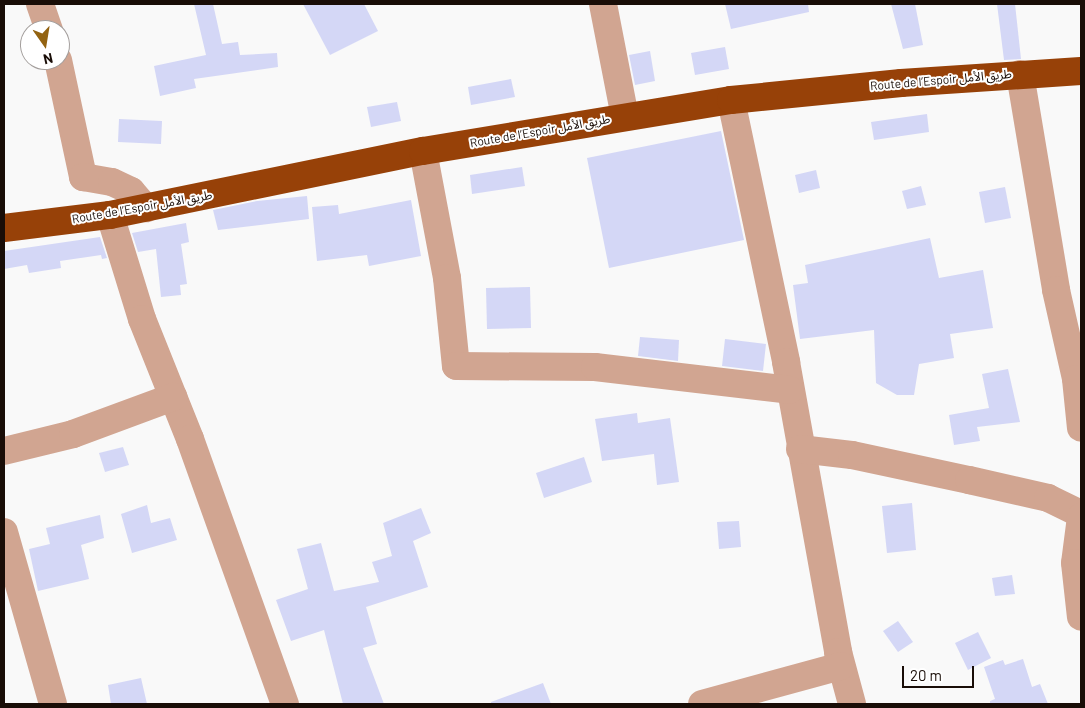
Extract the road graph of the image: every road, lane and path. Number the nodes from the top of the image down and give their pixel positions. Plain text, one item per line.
1 (40, 4) edge
2 (603, 4) edge
3 (46, 20) edge
4 (60, 70) edge
5 (1081, 71) edge
6 (1020, 74) junction
7 (731, 100) junction
8 (624, 117) junction
9 (423, 151) junction
10 (146, 208) junction
11 (110, 215) junction
12 (4, 228) edge
13 (790, 390) junction
14 (172, 396) junction
15 (1081, 428) edge
16 (800, 449) junction
17 (4, 451) edge
18 (1081, 516) edge
19 (4, 532) edge
20 (1081, 617) edge
21 (842, 666) junction
22 (53, 704) edge
23 (285, 704) edge
24 (702, 704) edge
25 (852, 704) edge

1 - 3 street
2 - 8 street
4 - 10 street
5 - 6 highway, Route de l’Espoir طريق الأمل
6 - 7 highway, Route de l’Espoir طريق الأمل
6 - 15 street
7 - 8 highway, Route de l’Espoir طريق الأمل
7 - 13 street
8 - 9 highway, Route de l’Espoir طريق الأمل
9 - 10 highway, Route de l’Espoir طريق الأمل
9 - 13 street
10 - 11 highway, Route de l’Espoir طريق الأمل
11 - 12 highway, Route de l’Espoir طريق الأمل
11 - 14 street
13 - 16 street
14 - 17 street
14 - 23 street
16 - 18 street
16 - 21 street
18 - 20 street
19 - 22 street
21 - 24 street
21 - 25 street

